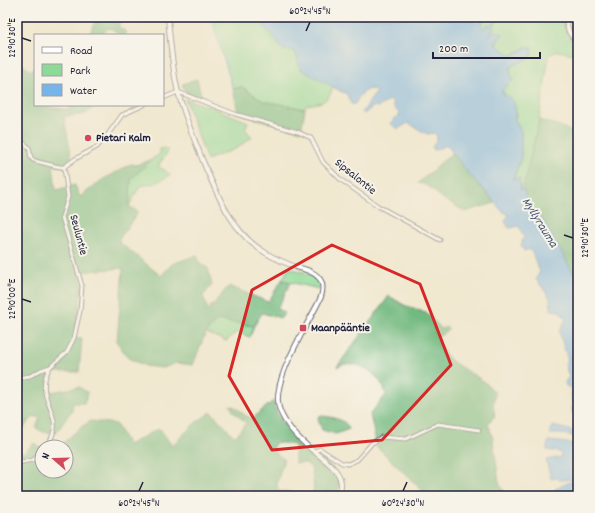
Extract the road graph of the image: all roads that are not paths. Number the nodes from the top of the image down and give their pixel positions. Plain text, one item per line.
1 (168, 17) edge
2 (565, 17) edge
3 (578, 44) edge
4 (178, 92) junction
5 (164, 98) edge
6 (142, 106) edge
7 (17, 138) edge
8 (64, 167) junction
9 (440, 240) dead end
10 (50, 368) junction
11 (17, 378) edge
12 (479, 430) dead end
13 (50, 439) edge
14 (314, 451) junction
15 (34, 459) edge
16 (17, 463) edge
17 (338, 496) edge

1 - 4 street
2 - 3 street
4 - 5 street
4 - 9 street, Sipsalontie
4 - 14 street
6 - 8 street
7 - 8 street
8 - 10 street, Seuluntie
10 - 11 street, Seuluntie
10 - 13 street
12 - 14 street
14 - 17 street
15 - 16 street

